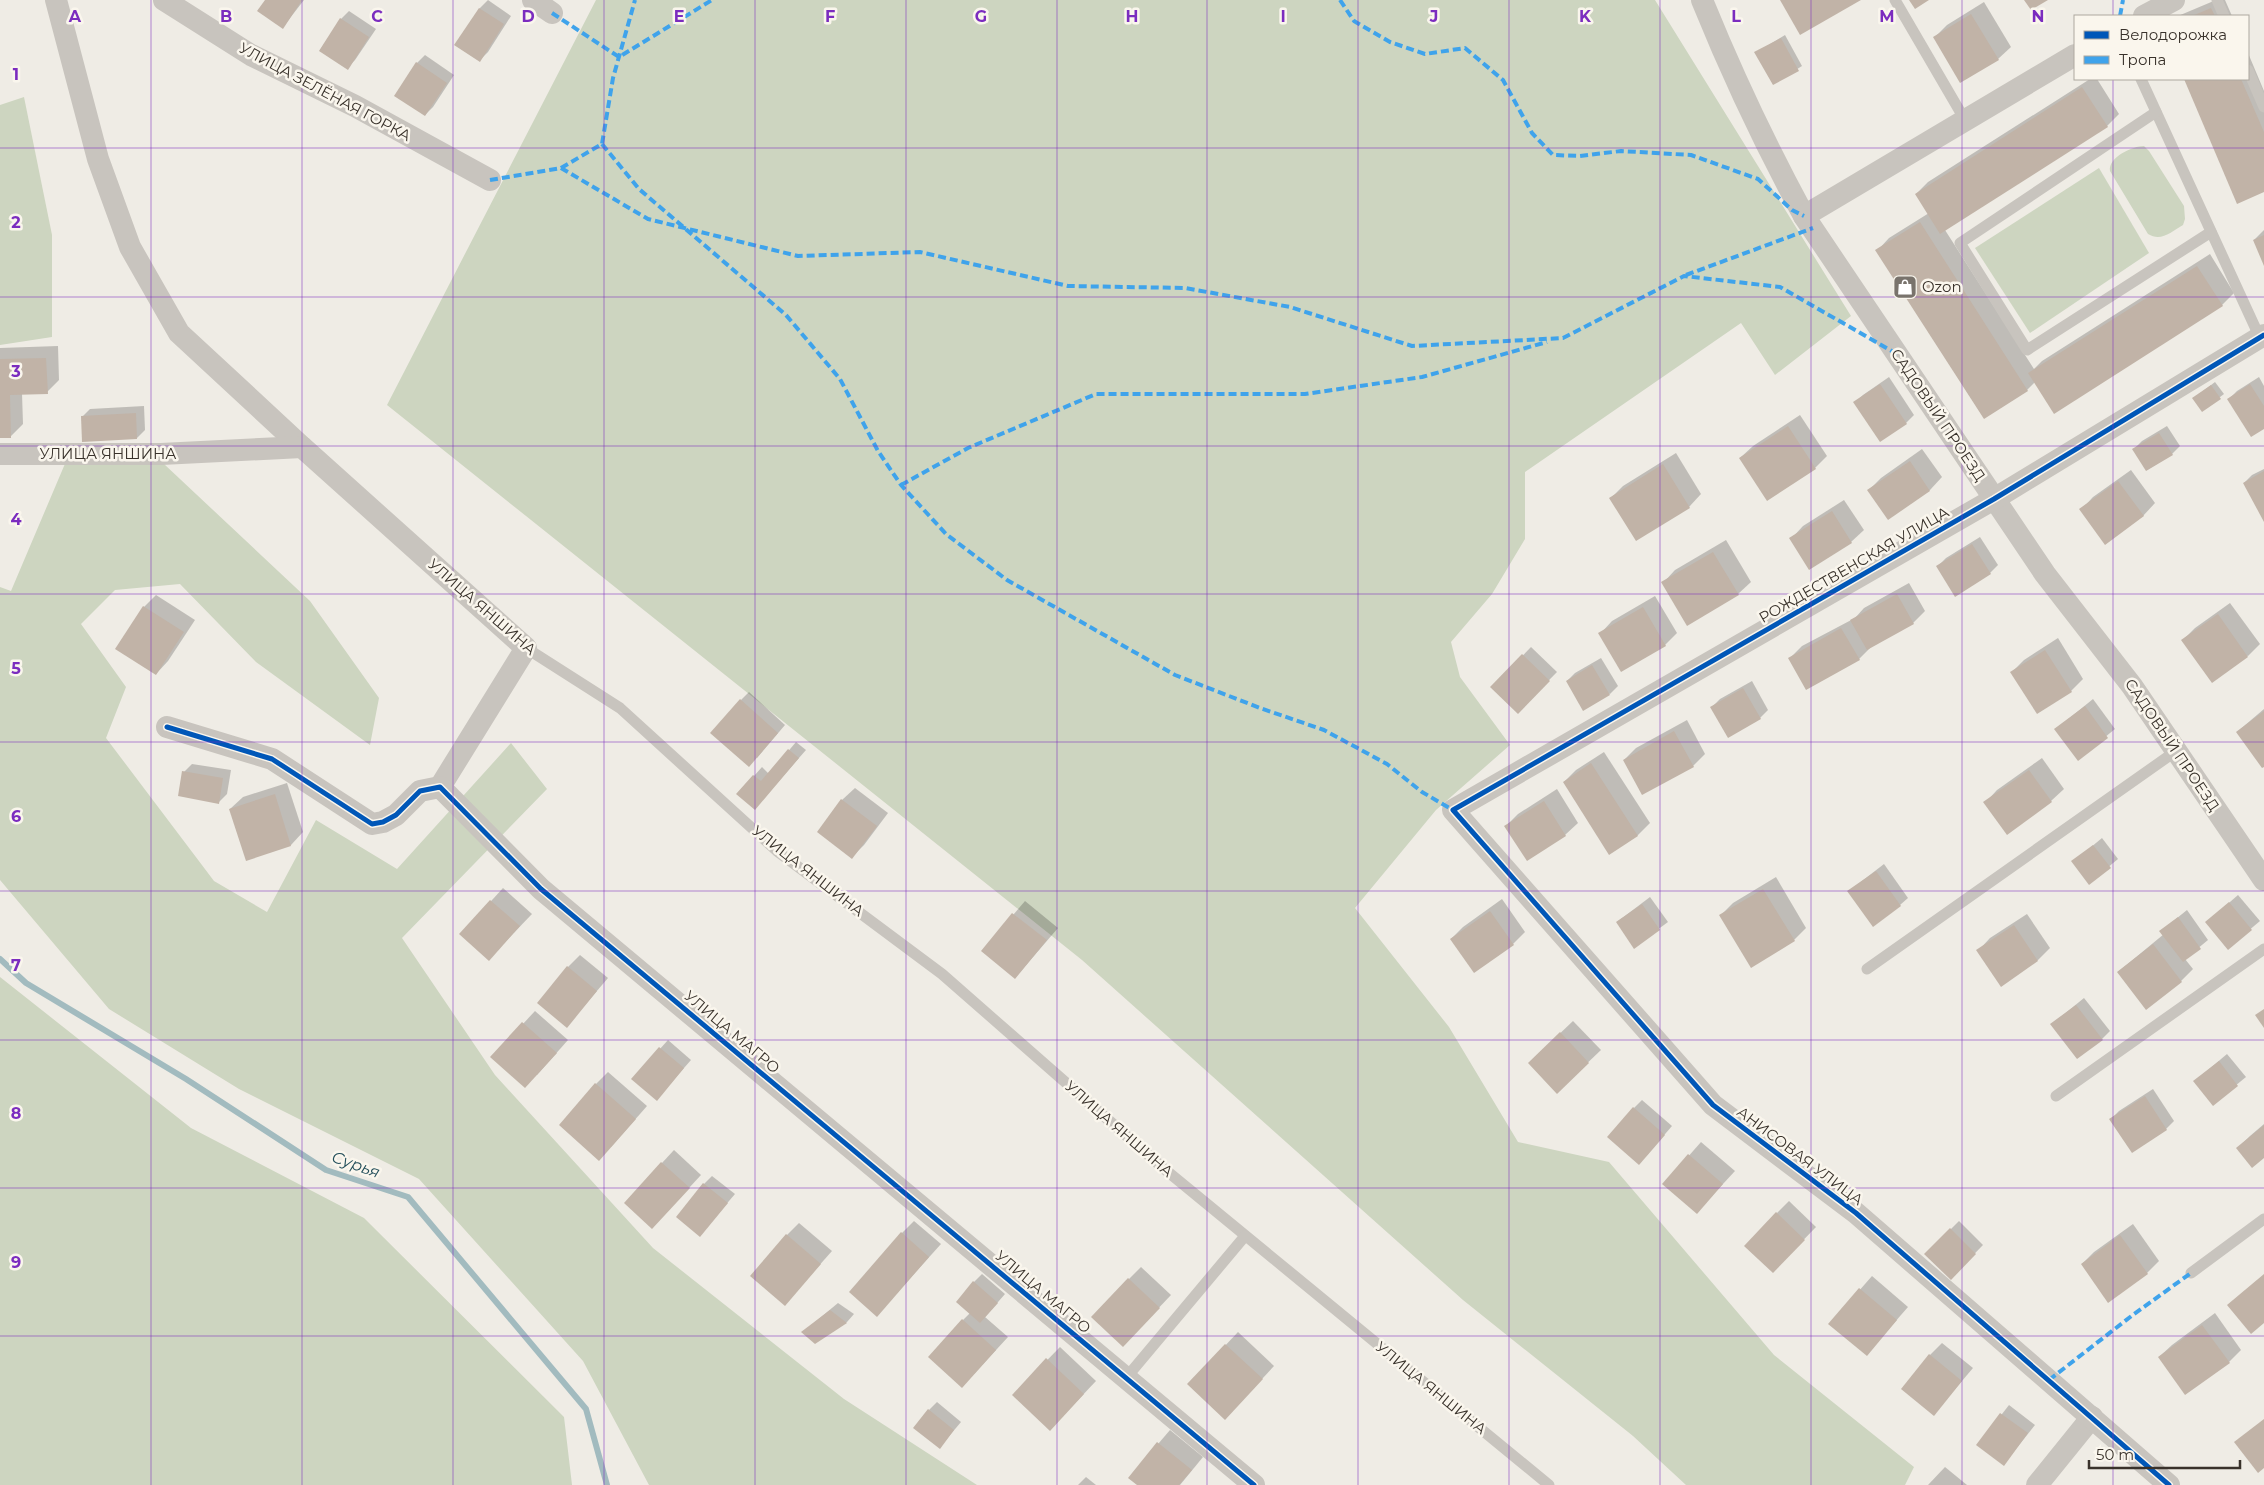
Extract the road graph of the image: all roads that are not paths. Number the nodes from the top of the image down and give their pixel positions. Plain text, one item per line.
1 (56, 0) edge
2 (164, 0) edge
3 (533, 0) edge
4 (1702, 0) edge
5 (1895, 0) edge
6 (2174, 0) edge
7 (2217, 0) edge
8 (552, 13) dead end
9 (2146, 15) edge
10 (2224, 15) edge
11 (2074, 56) edge
12 (2249, 72) edge
13 (2141, 80) edge
14 (2264, 107) edge
15 (2156, 112) junction
16 (1965, 120) junction
17 (490, 180) dead end
18 (1804, 216) junction
19 (2211, 232) junction
20 (2262, 341) edge
21 (302, 448) junction
22 (0, 454) edge
23 (1994, 499) junction
24 (526, 648) junction
25 (167, 727) dead end
26 (2176, 752) junction
27 (440, 787) junction
28 (1453, 810) joint
29 (2264, 880) edge
30 (2264, 949) edge
31 (1867, 969) dead end
32 (2056, 1096) dead end
33 (2264, 1219) edge
34 (1245, 1236) junction
35 (2191, 1273) dead end
36 (1126, 1378) junction
37 (2092, 1417) junction
38 (1254, 1485) edge
39 (1549, 1485) edge
40 (2037, 1485) edge
41 (2169, 1485) edge

1 - 21 street
2 - 17 street, УЛИЦА ЗЕЛЁНАЯ ГОРКА
3 - 8 street
4 - 18 street, САДОВЫЙ ПРОЕЗД
5 - 16 lane
6 - 9 street
7 - 10 lane
11 - 16 street
12 - 14 lane
13 - 15 lane
15 - 19 lane
15 - 19 lane
16 - 18 street
18 - 23 street, САДОВЫЙ ПРОЕЗД
19 - 20 lane
20 - 23 street, РОЖДЕСТВЕНСКАЯ УЛИЦА
21 - 22 street, УЛИЦА ЯНШИНА
21 - 24 street, УЛИЦА ЯНШИНА
23 - 26 street, САДОВЫЙ ПРОЕЗД
23 - 28 street, РОЖДЕСТВЕНСКАЯ УЛИЦА
24 - 27 street
24 - 34 lane, УЛИЦА ЯНШИНА
25 - 27 street
26 - 29 street, САДОВЫЙ ПРОЕЗД
26 - 31 lane
27 - 36 street, УЛИЦА МАГРО
28 - 37 street, АНИСОВАЯ УЛИЦА
30 - 32 lane
33 - 35 lane
34 - 36 lane
34 - 39 lane, УЛИЦА ЯНШИНА
36 - 38 street, УЛИЦА МАГРО
37 - 40 street
37 - 41 street, АНИСОВАЯ УЛИЦА

